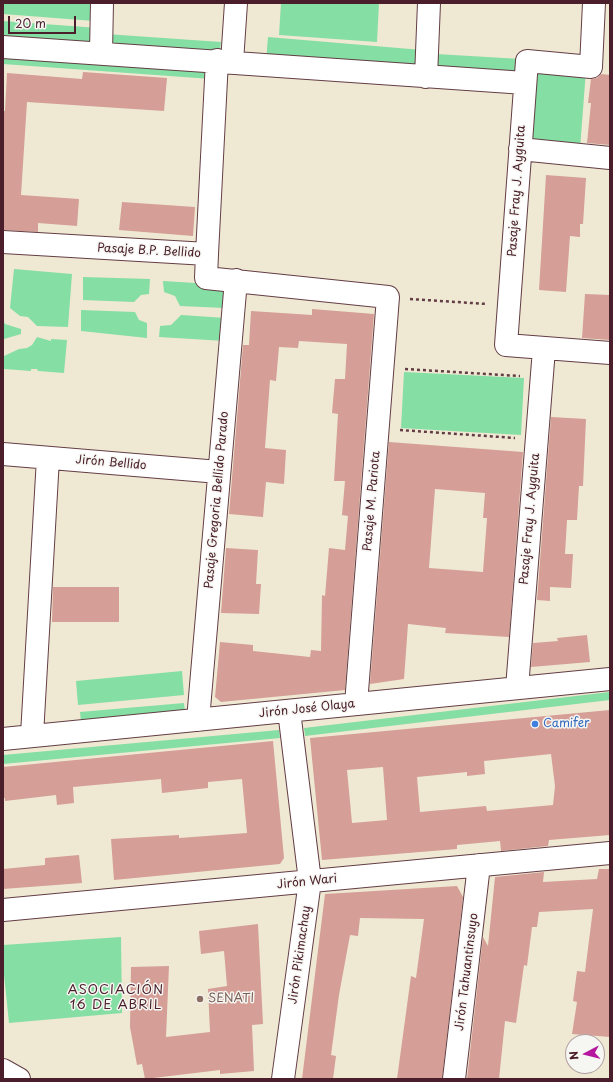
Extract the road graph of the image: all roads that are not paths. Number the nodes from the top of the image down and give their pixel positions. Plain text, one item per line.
1 (102, 3) edge
2 (236, 3) edge
3 (429, 3) edge
4 (594, 3) edge
5 (3, 47) edge
6 (101, 52) junction
7 (224, 61) junction
8 (426, 77) junction
9 (525, 83) junction
10 (520, 149) junction
11 (610, 158) edge
12 (3, 242) edge
13 (207, 254) junction
14 (236, 280) junction
15 (388, 297) joint
16 (544, 349) junction
17 (610, 353) edge
18 (3, 454) edge
19 (48, 458) junction
20 (219, 472) junction
21 (610, 679) edge
22 (517, 688) junction
23 (356, 704) junction
24 (289, 711) junction
25 (198, 720) junction
26 (32, 736) junction
27 (3, 739) edge
28 (610, 853) edge
29 (479, 864) junction
30 (310, 881) junction
31 (3, 910) edge
32 (3, 1070) edge
33 (19, 1079) edge
34 (283, 1079) edge
35 (454, 1079) edge

1 - 6 street
2 - 7 street
3 - 8 street
4 - 9 street, Pasaje Fray J. Ayguita
5 - 6 street
6 - 7 street
7 - 8 street
7 - 13 street
8 - 9 street
9 - 10 street, Pasaje Fray J. Ayguita
10 - 11 street
10 - 16 street, Pasaje Fray J. Ayguita
12 - 13 street, Pasaje B.P. Bellido
13 - 14 street, Pasaje B.P. Bellido
14 - 15 street, Pasaje B.P. Bellido
14 - 20 street, Pasaje Gregoria Bellido Parado
15 - 23 street, Pasaje M. Pariota
16 - 17 street
16 - 22 street, Pasaje Fray J. Ayguita
18 - 19 street, Jirón Bellido
19 - 20 street, Jirón Bellido
19 - 26 street
20 - 25 street, Pasaje Gregoria Bellido Parado
21 - 22 street, Jirón José Olaya
22 - 23 street, Jirón José Olaya
23 - 24 street, Jirón José Olaya
24 - 25 street, Jirón José Olaya
24 - 30 street, Jirón Pikimachay
25 - 26 street, Jirón José Olaya
26 - 27 street, Jirón José Olaya
28 - 29 street, Jirón Wari
29 - 30 street, Jirón Wari
29 - 35 street, Jirón Tahuantinsuyo
30 - 31 street, Jirón Wari
30 - 34 street, Jirón Pikimachay
32 - 33 street

